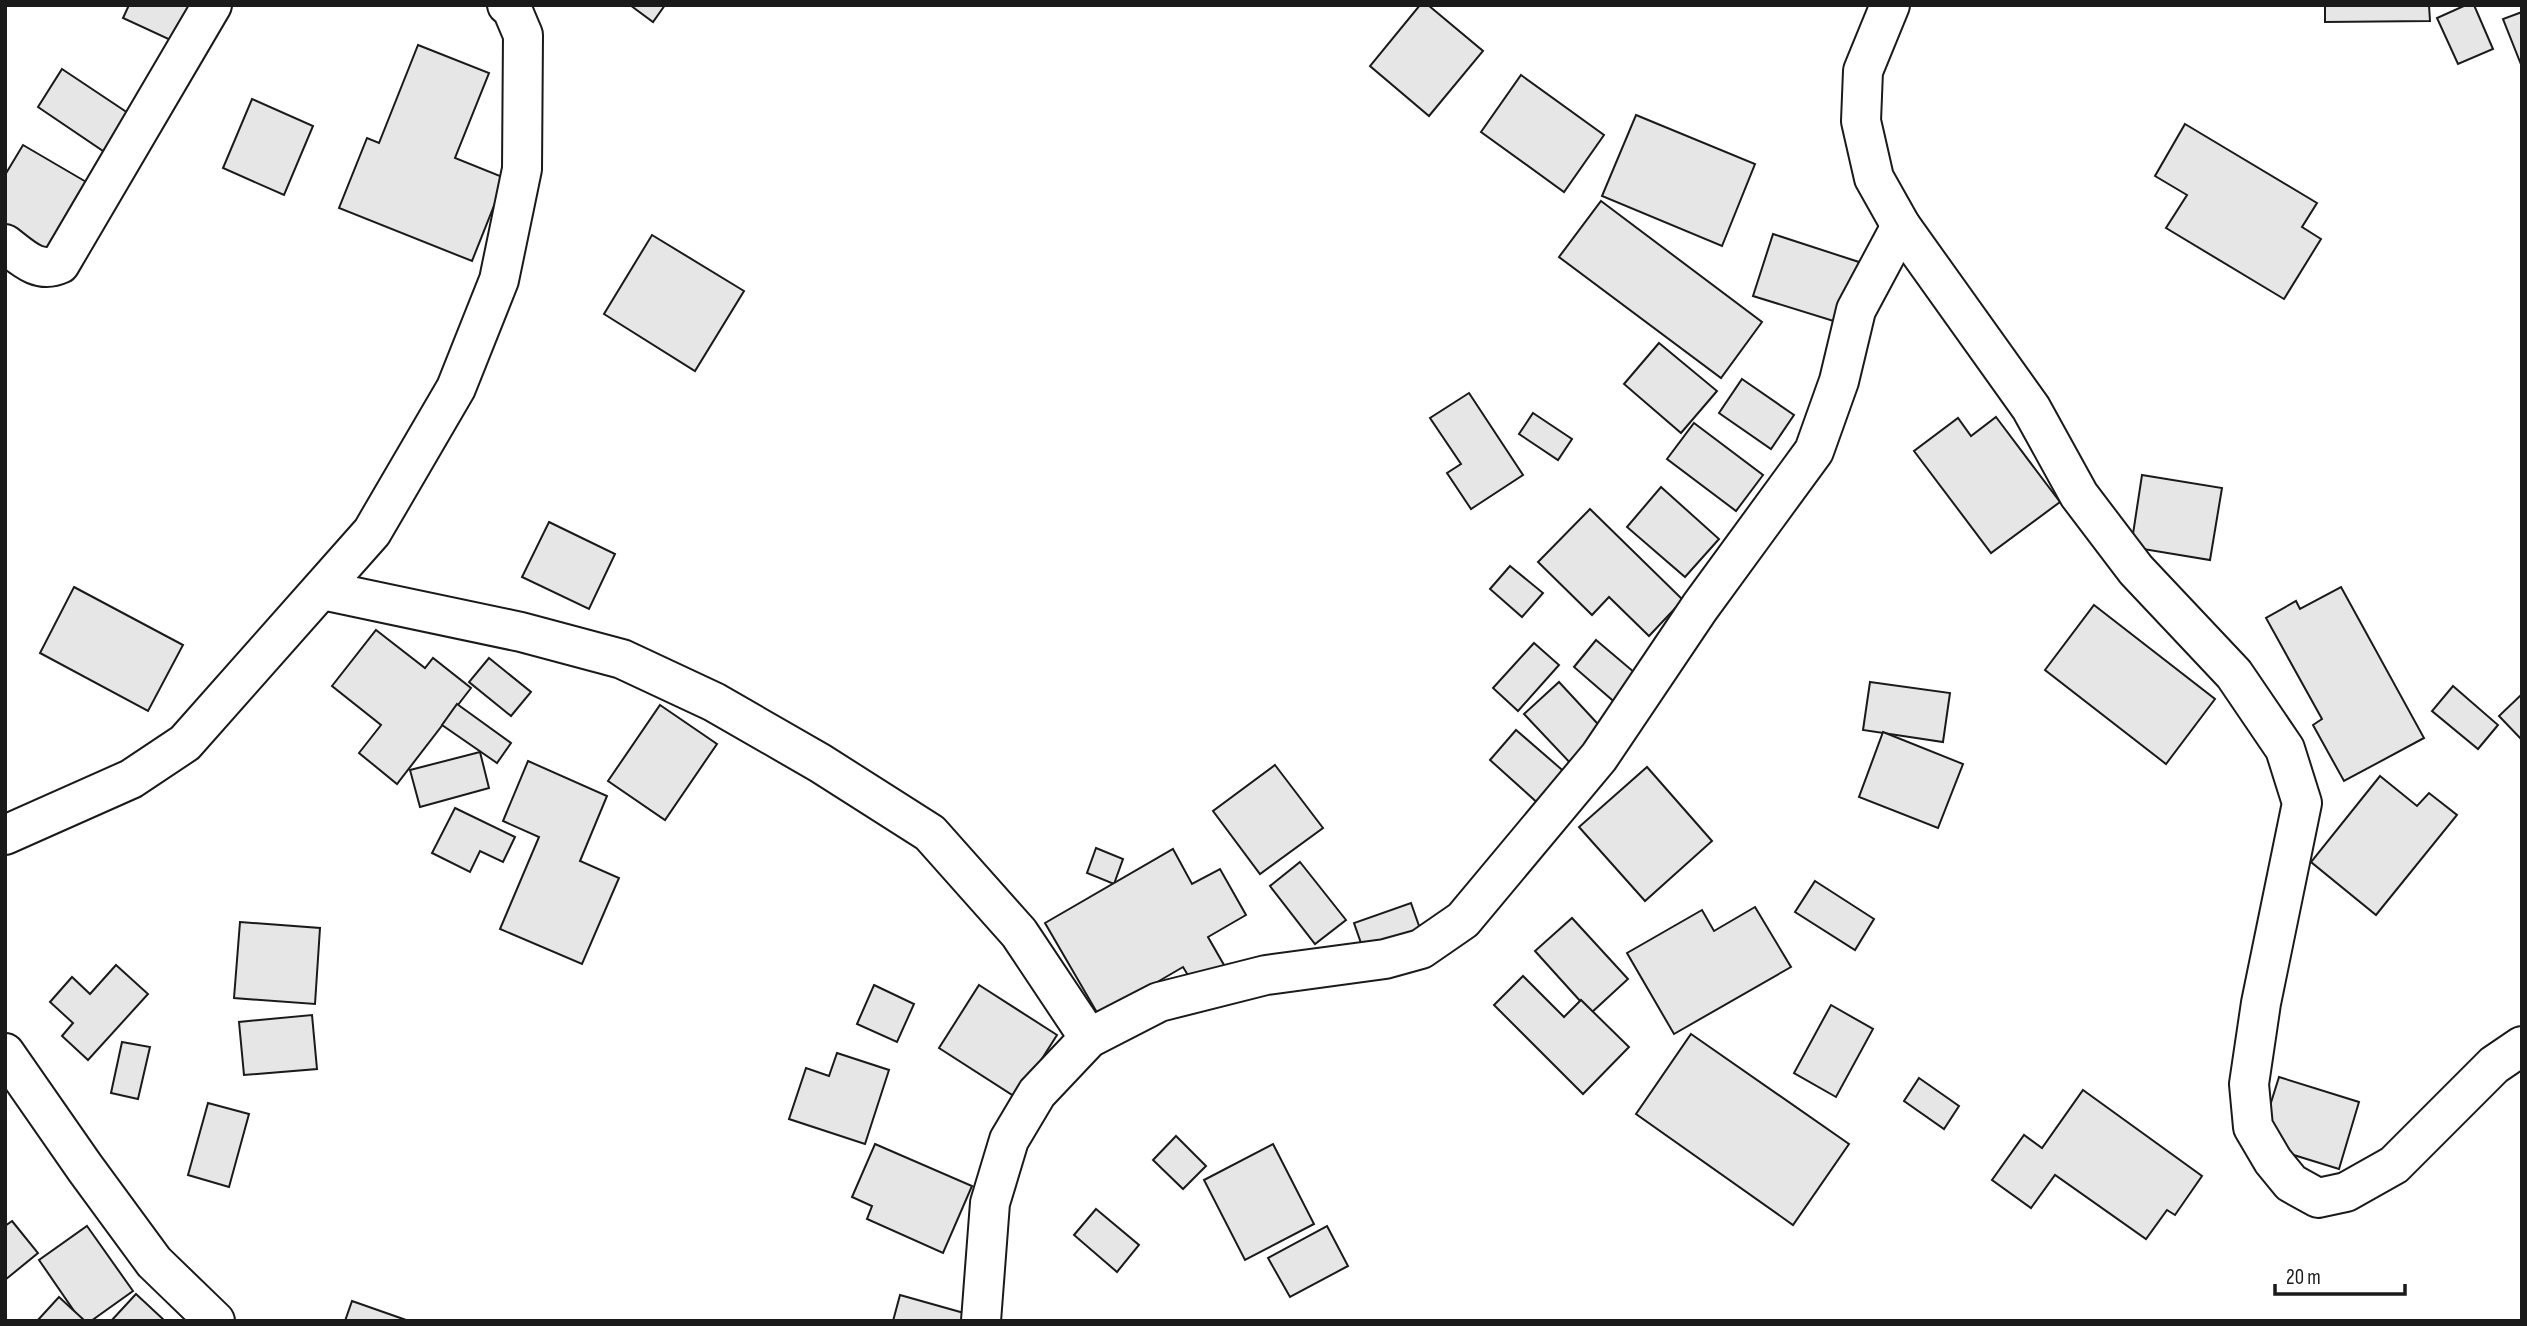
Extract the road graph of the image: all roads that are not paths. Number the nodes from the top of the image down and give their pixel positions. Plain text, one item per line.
1 (212, 5) edge
2 (507, 5) edge
3 (1890, 5) edge
4 (1901, 226) junction
5 (5, 244) edge
6 (323, 590) junction
7 (5, 835) edge
8 (1089, 1038) junction
9 (2522, 1046) edge
10 (5, 1053) edge
11 (215, 1321) edge
12 (981, 1321) edge

1 - 5 street
2 - 6 street
3 - 4 street
4 - 8 street
4 - 9 street
6 - 7 street
6 - 8 street
8 - 12 street
10 - 11 street

